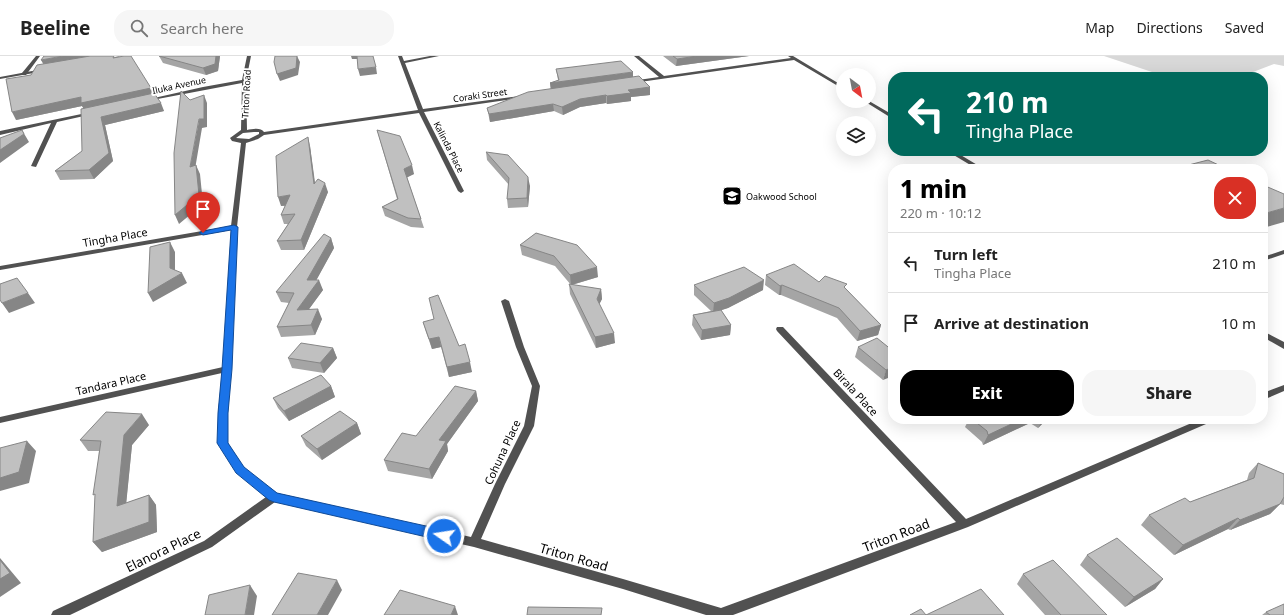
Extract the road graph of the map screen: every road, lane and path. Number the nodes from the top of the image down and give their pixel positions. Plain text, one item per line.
1 (38, 56) edge
2 (249, 56) edge
3 (400, 56) edge
4 (436, 56) edge
5 (636, 56) edge
6 (790, 56) edge
7 (795, 59) junction
8 (403, 62) junction
9 (46, 70) edge
10 (24, 74) junction
11 (0, 78) edge
12 (662, 78) junction
13 (244, 82) junction
14 (624, 83) edge
15 (836, 84) edge
16 (530, 96) edge
17 (144, 101) edge
18 (876, 107) edge
19 (421, 110) junction
20 (99, 111) edge
21 (888, 114) edge
22 (55, 121) junction
23 (0, 133) edge
24 (262, 134) junction
25 (244, 136) junction
26 (958, 156) edge
27 (972, 164) edge
28 (34, 166) dead end
29 (461, 191) dead end
30 (234, 227) junction
31 (1284, 252) edge
32 (1268, 257) edge
33 (0, 268) edge
34 (505, 301) dead end
35 (780, 329) dead end
36 (1268, 337) edge
37 (1284, 346) edge
38 (227, 369) junction
39 (1284, 388) edge
40 (1268, 395) edge
41 (0, 420) edge
42 (1198, 424) edge
43 (274, 497) junction
44 (964, 524) junction
45 (474, 542) junction
46 (57, 615) edge
47 (721, 615) edge

1 - 10 street
2 - 13 street, Triton Road
3 - 8 street, Kalinda Place
4 - 8 street
5 - 12 street
6 - 7 street
7 - 12 street
7 - 15 street
8 - 19 street, Kalinda Place
9 - 10 street
10 - 11 street
12 - 14 street
13 - 17 street, Iluka Avenue
13 - 25 street, Triton Road
16 - 19 street, Coraki Street
18 - 21 street
19 - 24 street, Coraki Street
19 - 29 street, Kalinda Place
20 - 22 street
22 - 23 street
22 - 28 street
24 - 25 street
24 - 25 street
25 - 30 street, Triton Road
26 - 27 street
30 - 33 street, Tingha Place
30 - 38 street, Triton Road
31 - 32 street
34 - 45 street, Cohuna Place
35 - 44 street, Birala Place
36 - 37 street
38 - 41 street, Tandara Place
38 - 43 street, Triton Road
39 - 40 street
42 - 44 street, Triton Road
43 - 45 street, Triton Road
43 - 46 street, Elanora Place
44 - 47 street, Triton Road
45 - 47 street, Triton Road

